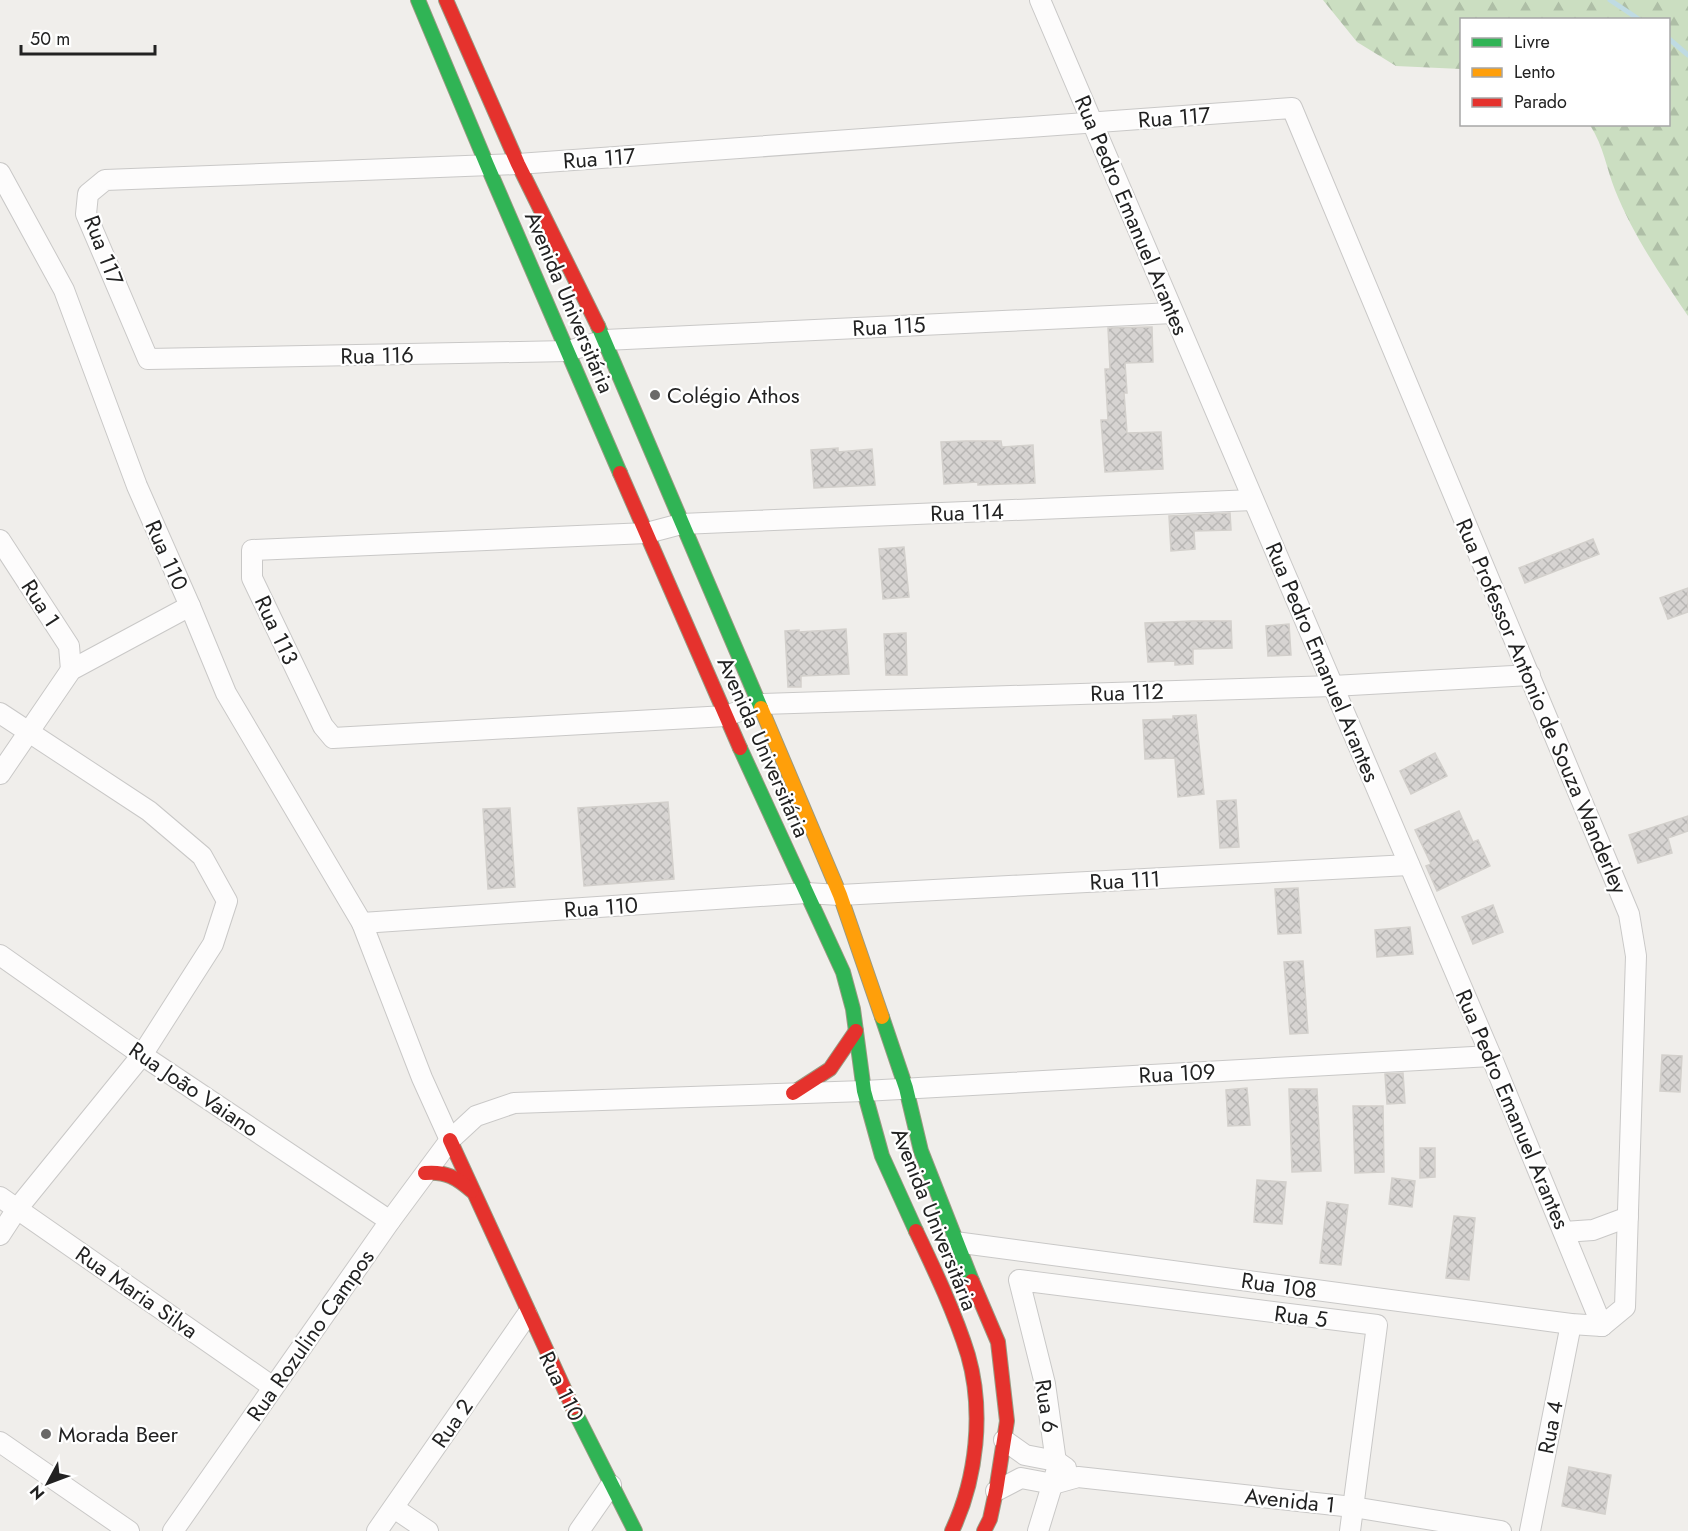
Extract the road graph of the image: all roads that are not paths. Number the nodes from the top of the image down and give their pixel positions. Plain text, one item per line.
1 (418, 0) edge
2 (447, 0) edge
3 (1040, 0) edge
4 (1292, 108) joint
5 (1092, 123) junction
6 (518, 164) junction
7 (488, 165) junction
8 (0, 173) edge
9 (1173, 313) junction
10 (604, 340) junction
11 (568, 351) junction
12 (148, 359) joint
13 (1253, 500) junction
14 (681, 524) junction
15 (647, 532) junction
16 (0, 540) edge
17 (190, 606) junction
18 (71, 670) junction
19 (1530, 675) junction
20 (1333, 686) junction
21 (759, 704) junction
22 (0, 713) edge
23 (726, 716) junction
24 (29, 733) junction
25 (0, 774) edge
26 (1409, 865) junction
27 (806, 893) junction
28 (840, 895) junction
29 (362, 923) junction
30 (0, 955) edge
31 (856, 1031) junction
32 (142, 1055) junction
33 (1491, 1056) junction
34 (906, 1088) junction
35 (864, 1091) junction
36 (793, 1093) junction
37 (450, 1140) junction
38 (924, 1157) junction
39 (900, 1172) junction
40 (425, 1173) junction
41 (472, 1191) junction
42 (0, 1197) edge
43 (17, 1209) junction
44 (1628, 1217) junction
45 (390, 1221) junction
46 (1564, 1232) junction
47 (0, 1235) edge
48 (955, 1242) junction
49 (1019, 1280) joint
50 (527, 1315) junction
51 (1571, 1324) junction
52 (1602, 1326) junction
53 (273, 1387) junction
54 (1004, 1440) junction
55 (0, 1442) edge
56 (1056, 1461) junction
57 (1078, 1477) junction
58 (1053, 1484) junction
59 (611, 1485) junction
60 (996, 1491) junction
61 (1353, 1507) junction
62 (394, 1508) junction
63 (129, 1531) edge
64 (173, 1531) edge
65 (377, 1531) edge
66 (428, 1531) edge
67 (579, 1531) edge
68 (635, 1531) edge
69 (952, 1531) edge
70 (984, 1531) edge
71 (1038, 1531) edge
72 (1350, 1531) edge
73 (1501, 1531) edge
74 (1530, 1531) edge

1 - 7 street, Avenida Universitária
2 - 6 street, Avenida Universitária
3 - 5 street, Rua Pedro Emanuel Arantes
4 - 5 street, Rua 117
4 - 19 street, Rua Professor Antonio de Souza Wanderley
5 - 6 street, Rua 117
5 - 9 street, Rua Pedro Emanuel Arantes
6 - 7 street, Rua 117
6 - 10 street, Avenida Universitária
7 - 11 street, Avenida Universitária
7 - 12 street, Rua 117
8 - 17 street, Rua 110
9 - 10 street, Rua 115
9 - 13 street, Rua Pedro Emanuel Arantes
10 - 11 street, Rua 116
10 - 14 street, Avenida Universitária
11 - 12 street, Rua 116
11 - 15 street, Avenida Universitária
13 - 14 street, Rua 114
13 - 20 street, Rua Pedro Emanuel Arantes
14 - 15 street, Rua 113
14 - 21 street, Avenida Universitária
15 - 23 street, Avenida Universitária
15 - 23 street, Rua 113
16 - 18 street, Rua 1
17 - 18 street
17 - 29 street, Rua 110
18 - 24 street
19 - 20 street, Rua 112
19 - 44 street, Rua Professor Antonio de Souza Wanderley
20 - 21 street, Rua 112
20 - 26 street, Rua Pedro Emanuel Arantes
21 - 23 street, Rua 112
21 - 28 street, Avenida Universitária
22 - 24 street
23 - 27 street, Avenida Universitária
24 - 25 street
24 - 32 street
26 - 28 street, Rua 111
26 - 33 street, Rua Pedro Emanuel Arantes
27 - 28 street, Rua 110
27 - 29 street, Rua 110
27 - 31 street, Avenida Universitária
28 - 34 street, Avenida Universitária
29 - 37 street, Rua 110
30 - 32 street, Rua João Vaiano
31 - 35 street, Avenida Universitária
31 - 36 street
32 - 43 street
32 - 45 street, Rua João Vaiano
33 - 34 street, Rua 109
33 - 46 street, Rua Pedro Emanuel Arantes
34 - 35 street, Rua 109
34 - 38 street, Avenida Universitária
35 - 36 street
35 - 39 street, Avenida Universitária
36 - 37 street
37 - 40 street, Rua Rozulino Campos
37 - 41 street, Rua 110
38 - 39 street
38 - 48 street, Avenida Universitária
39 - 69 street, Avenida Universitária
40 - 41 street
40 - 45 street, Rua Rozulino Campos
41 - 50 street, Rua 110
42 - 43 street, Rua Maria Silva
43 - 47 street
43 - 53 street, Rua Maria Silva
44 - 46 street
44 - 52 street, Rua Professor Antonio de Souza Wanderley
45 - 53 street, Rua Rozulino Campos
46 - 52 street, Rua Pedro Emanuel Arantes
48 - 51 street, Rua 108
48 - 54 street, Avenida Universitária
49 - 56 street, Rua 6
49 - 61 street, Rua 5
50 - 59 street, Rua 110
50 - 62 street, Rua 2
51 - 52 street, Rua 108
51 - 74 street, Rua 4
53 - 64 street, Rua Rozulino Campos
54 - 56 street
54 - 60 street, Avenida Universitária
55 - 63 street
56 - 57 street, Avenida 1
56 - 58 street, Rua 6
57 - 58 street, Avenida 1
57 - 61 street, Avenida 1
58 - 60 street
58 - 71 street, Rua 6
59 - 67 street
59 - 68 street, Rua 110
60 - 70 street, Avenida Universitária
61 - 72 street, Rua 5
61 - 73 street, Avenida 1
62 - 65 street, Rua 2
62 - 66 street

